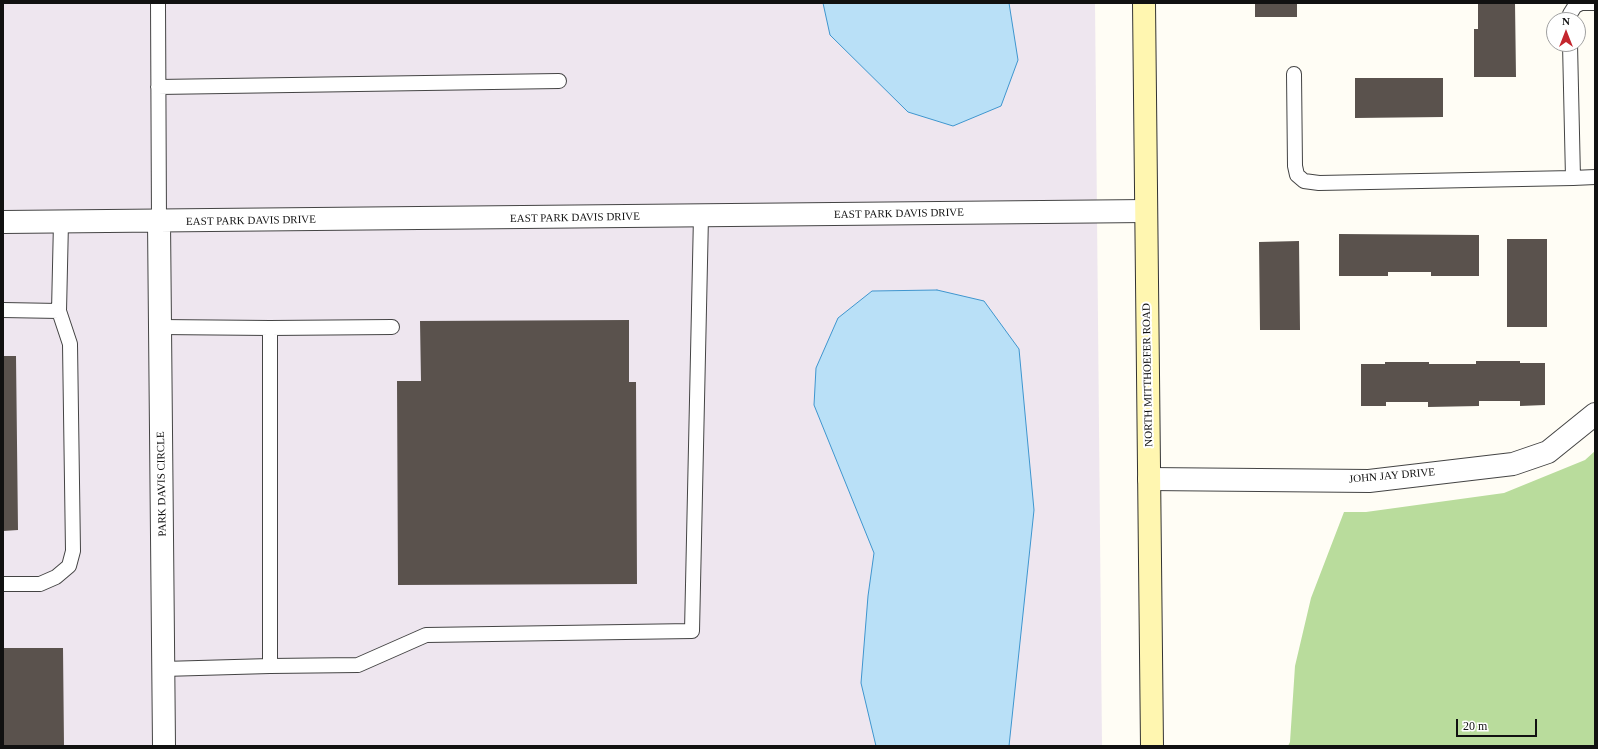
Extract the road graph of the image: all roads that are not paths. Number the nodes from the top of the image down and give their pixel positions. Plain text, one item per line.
1 (158, 3) edge
2 (1144, 3) edge
3 (1595, 3) edge
4 (1571, 12) edge
5 (1570, 52) edge
6 (1294, 74) dead end
7 (559, 81) dead end
8 (158, 87) junction
9 (1595, 177) edge
10 (1573, 178) junction
11 (1146, 211) junction
12 (701, 216) junction
13 (3, 222) edge
14 (61, 222) junction
15 (159, 222) junction
16 (3, 310) edge
17 (59, 311) junction
18 (160, 326) junction
19 (392, 327) dead end
20 (270, 328) junction
21 (1595, 414) edge
22 (1149, 479) junction
23 (3, 584) edge
24 (270, 666) junction
25 (163, 669) junction
26 (164, 746) edge
27 (1152, 746) edge

1 - 8 lane
2 - 11 main road, NORTH MITTHOEFER ROAD
3 - 4 lane
5 - 10 lane
6 - 10 lane
7 - 8 lane
8 - 15 lane
9 - 10 lane
11 - 12 street, EAST PARK DAVIS DRIVE
11 - 22 main road, NORTH MITTHOEFER ROAD
12 - 15 street, EAST PARK DAVIS DRIVE
12 - 24 lane
13 - 14 street, EAST PARK DAVIS DRIVE
14 - 15 street, EAST PARK DAVIS DRIVE
14 - 17 lane
15 - 18 street, PARK DAVIS CIRCLE
16 - 17 lane
17 - 23 lane
18 - 20 lane
18 - 25 street, PARK DAVIS CIRCLE
19 - 20 lane
20 - 24 lane
21 - 22 street, JOHN JAY DRIVE
22 - 27 main road, NORTH MITTHOEFER ROAD
24 - 25 lane
25 - 26 street, PARK DAVIS CIRCLE

